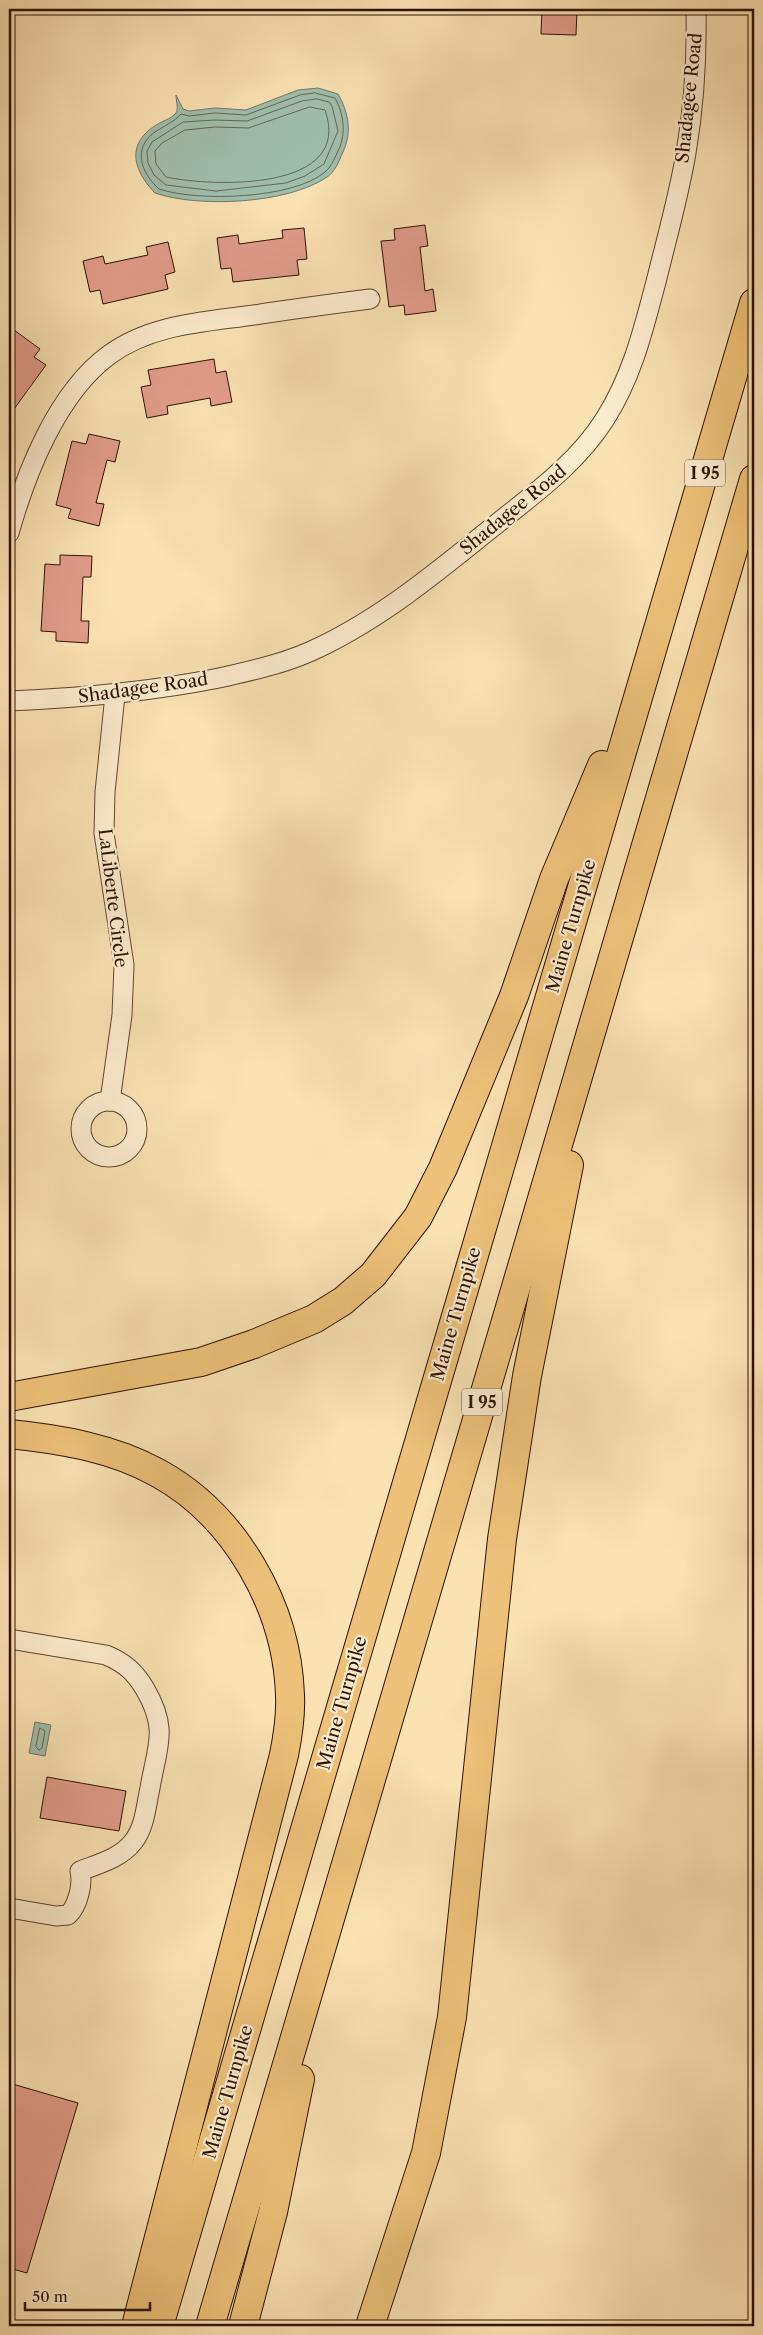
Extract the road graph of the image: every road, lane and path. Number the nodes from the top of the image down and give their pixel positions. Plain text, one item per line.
1 (696, 9) edge
2 (370, 299) dead end
3 (754, 303) edge
4 (754, 479) edge
5 (9, 533) edge
6 (654, 642) junction
7 (115, 695) junction
8 (9, 701) edge
9 (606, 981) junction
10 (110, 1101) dead end
11 (9, 1397) edge
12 (9, 1434) edge
13 (9, 1638) edge
14 (338, 1893) junction
15 (9, 1908) edge
16 (136, 2326) edge
17 (158, 2326) edge
18 (210, 2326) edge
19 (243, 2326) edge
20 (370, 2326) edge

1 - 7 street, Shadagee Road
2 - 5 street
3 - 6 highway, Maine Turnpike / I 95
4 - 9 highway, I 95
6 - 11 highway
6 - 17 highway, Maine Turnpike / I 95
7 - 8 street, Shadagee Road
7 - 10 street, LaLiberte Circle
9 - 14 highway, I 95
9 - 20 highway
12 - 16 highway
13 - 15 street
14 - 18 highway, I 95
14 - 19 highway

